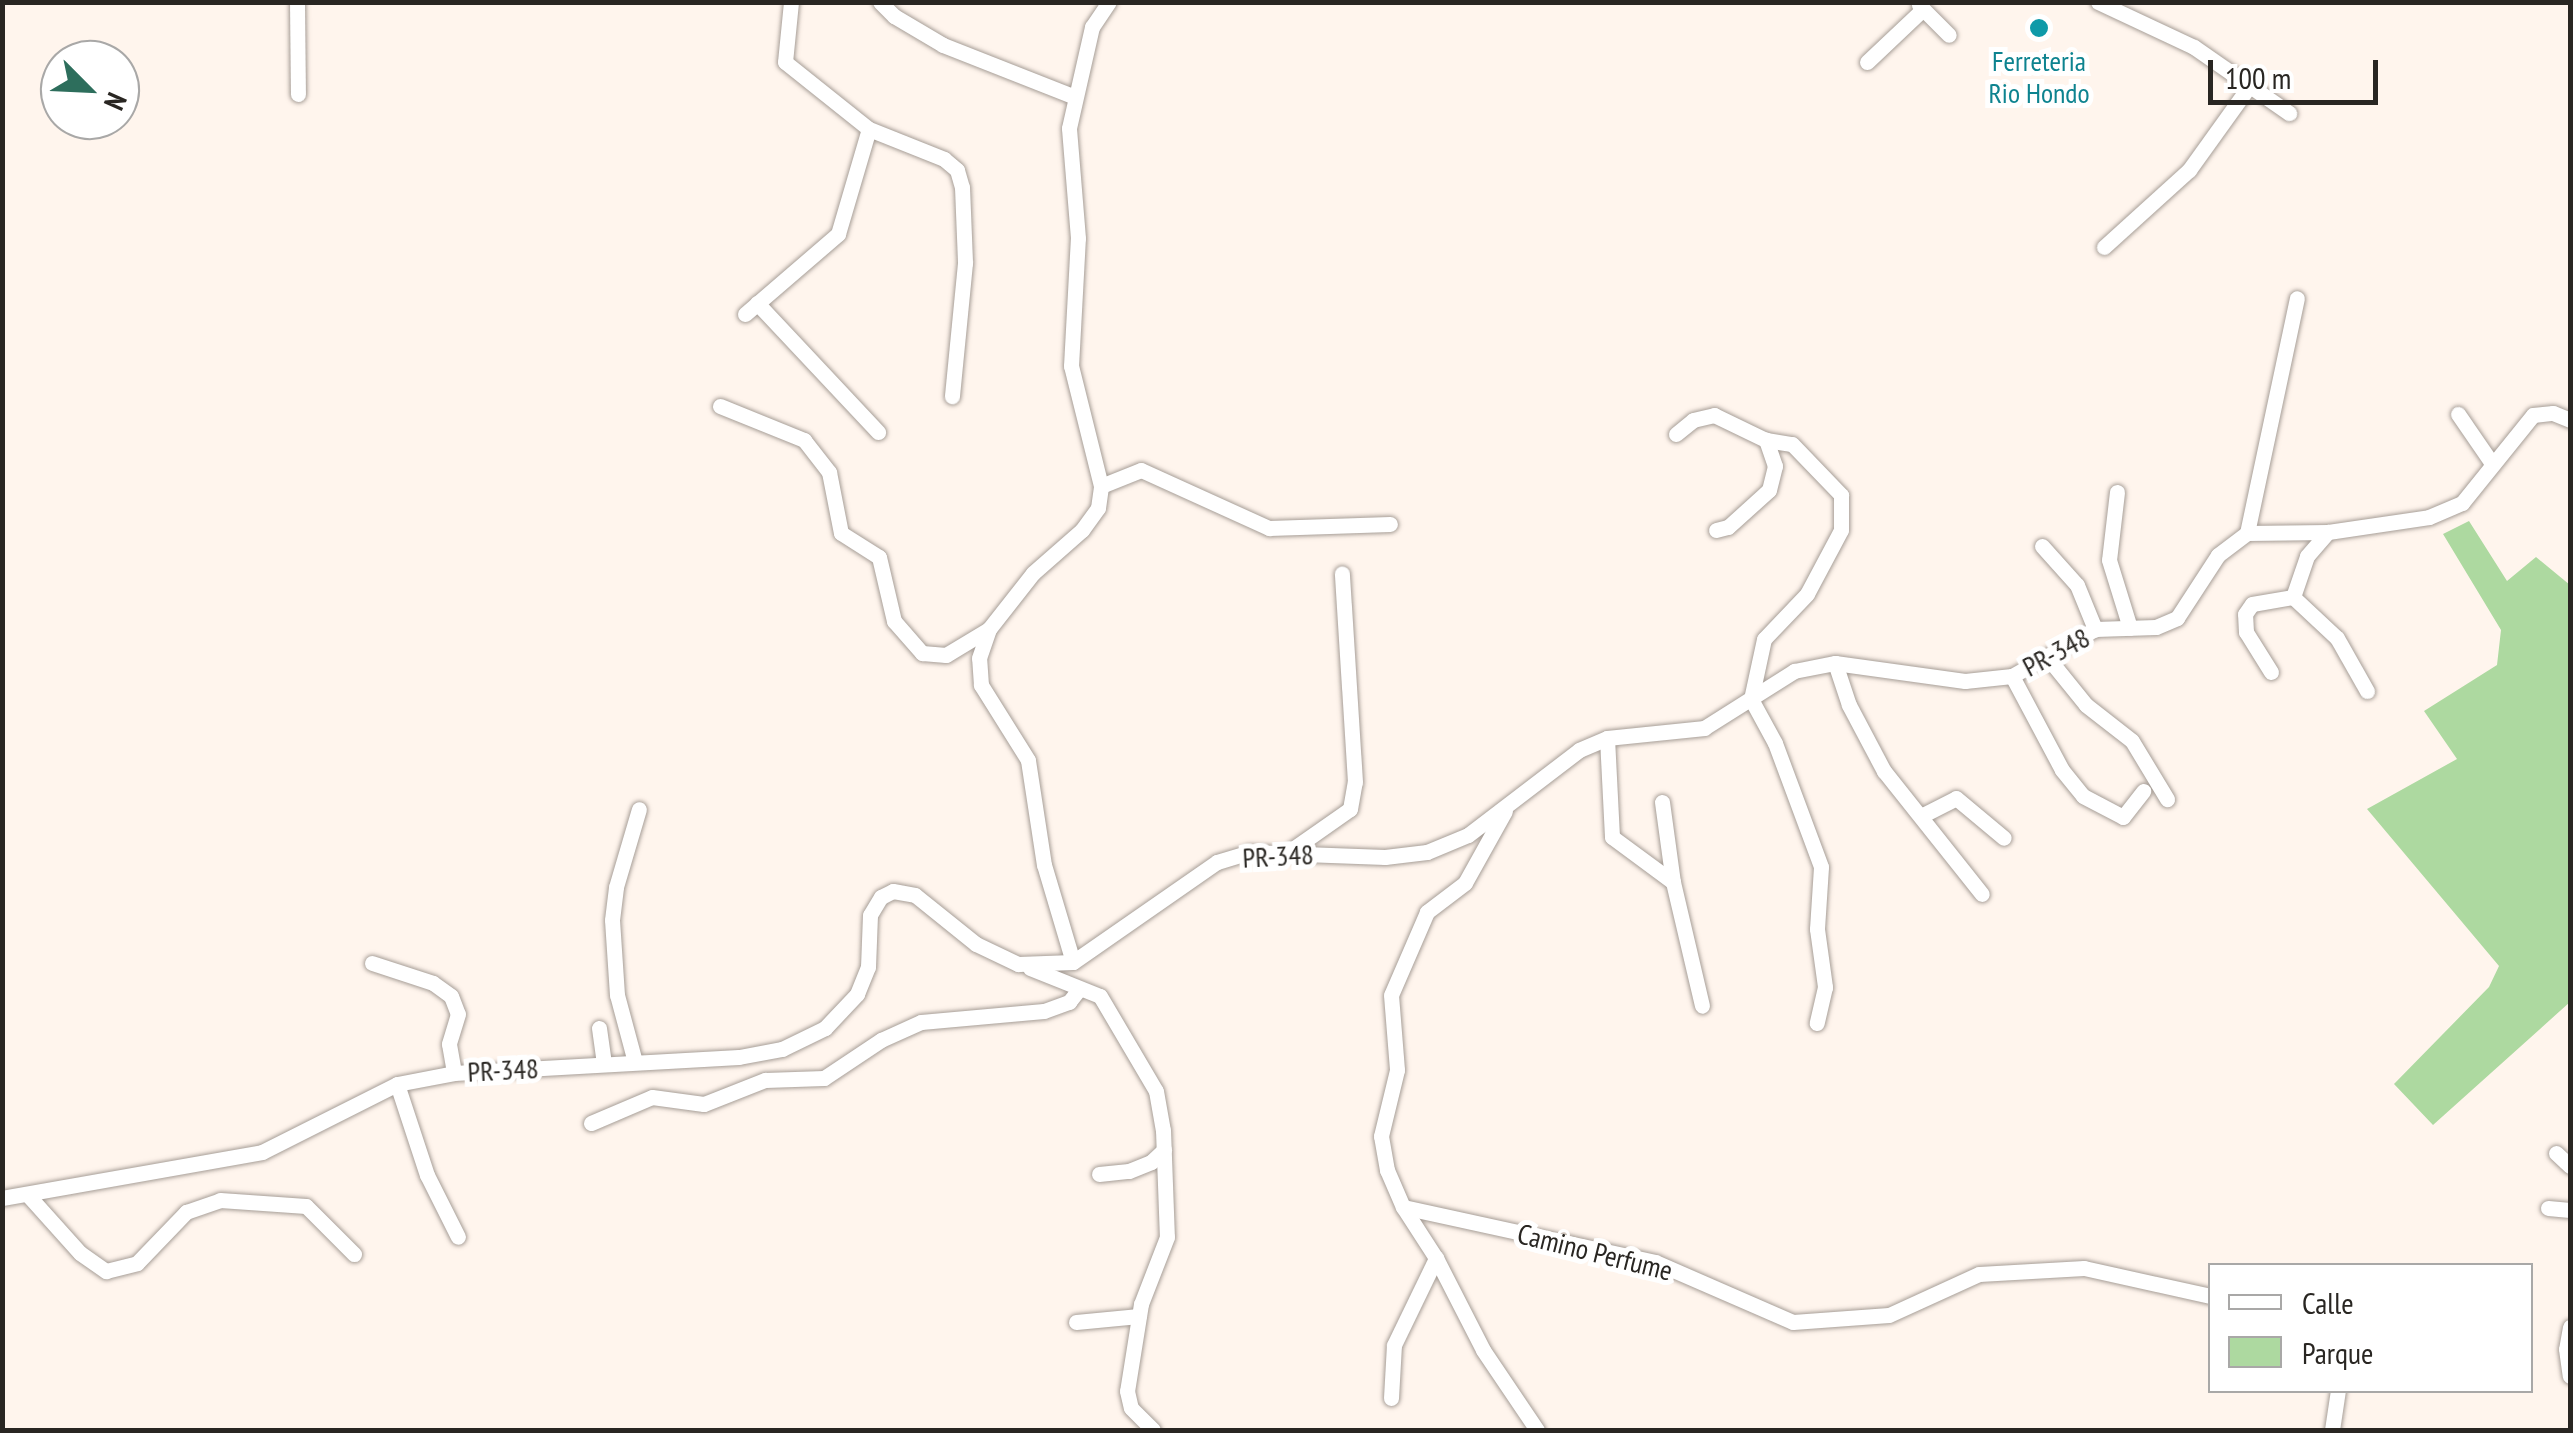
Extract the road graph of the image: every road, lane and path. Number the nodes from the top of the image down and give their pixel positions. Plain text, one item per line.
1 (297, 2) edge
2 (792, 2) edge
3 (880, 2) edge
4 (1109, 2) edge
5 (2098, 2) edge
6 (1919, 6) edge
7 (1948, 35) dead end
8 (1867, 62) dead end
9 (2250, 85) junction
10 (298, 94) dead end
11 (1076, 97) junction
12 (2289, 113) dead end
13 (869, 128) junction
14 (2104, 246) dead end
15 (2298, 298) dead end
16 (952, 396) dead end
17 (720, 406) dead end
18 (2458, 414) dead end
19 (2570, 420) edge
20 (878, 432) dead end
21 (1676, 434) dead end
22 (1766, 440) junction
23 (2491, 462) junction
24 (1101, 486) junction
25 (2116, 492) dead end
26 (1390, 524) dead end
27 (1716, 530) dead end
28 (2328, 532) junction
29 (2247, 533) junction
30 (2042, 546) dead end
31 (1342, 573) dead end
32 (2293, 596) junction
33 (2095, 628) junction
34 (2130, 628) junction
35 (989, 629) junction
36 (2048, 658) junction
37 (1836, 663) junction
38 (2271, 672) dead end
39 (2012, 676) junction
40 (2367, 691) dead end
41 (1751, 700) junction
42 (1607, 738) junction
43 (2143, 790) dead end
44 (2167, 799) dead end
45 (1662, 802) dead end
46 (1507, 808) junction
47 (639, 809) dead end
48 (1923, 815) junction
49 (2004, 838) dead end
50 (1290, 851) junction
51 (1673, 882) junction
52 (1982, 894) dead end
53 (1074, 962) junction
54 (372, 963) dead end
55 (1018, 964) junction
56 (1079, 988) junction
57 (1702, 1006) dead end
58 (1817, 1024) dead end
59 (599, 1028) dead end
60 (634, 1062) junction
61 (604, 1064) junction
62 (454, 1073) junction
63 (397, 1084) junction
64 (591, 1123) dead end
65 (1164, 1150) junction
66 (2556, 1153) dead end
67 (2570, 1166) edge
68 (1100, 1174) dead end
69 (27, 1194) junction
70 (2, 1198) edge
71 (1403, 1208) junction
72 (2548, 1208) dead end
73 (2570, 1210) edge
74 (458, 1237) dead end
75 (354, 1254) dead end
76 (1436, 1258) junction
77 (2208, 1296) edge
78 (1139, 1316) junction
79 (1076, 1322) dead end
80 (2570, 1327) edge
81 (2570, 1376) edge
82 (1395, 1391) dead end
83 (2338, 1393) edge
84 (1153, 1430) edge
85 (1537, 1430) edge
86 (2332, 1430) edge

1 - 10 street
2 - 13 street
3 - 11 street
4 - 11 street
5 - 9 street
6 - 7 street
6 - 8 street
9 - 12 street
9 - 14 street
11 - 24 street
13 - 16 street
13 - 20 street
15 - 29 street
17 - 35 street
18 - 23 street
19 - 23 street
21 - 22 street
22 - 27 street
22 - 41 street
23 - 28 street
24 - 26 street
24 - 35 street
25 - 34 street
28 - 29 street
28 - 32 street
29 - 34 street, PR-348 / PR-348
30 - 33 street
31 - 50 street
32 - 38 street
32 - 40 street
33 - 34 street, PR-348 / PR-348
33 - 36 street, PR-348 / PR-348
35 - 53 street
36 - 39 street, PR-348 / PR-348
36 - 44 street
37 - 39 street, PR-348 / PR-348
37 - 41 street, PR-348 / PR-348
37 - 48 street
39 - 43 street
41 - 42 street, PR-348 / PR-348
41 - 58 street
42 - 46 street, PR-348 / PR-348
42 - 51 street
45 - 51 street
46 - 50 street, PR-348 / PR-348
46 - 71 street
47 - 60 street
48 - 49 street
48 - 52 street
50 - 53 street, PR-348 / PR-348
51 - 57 street
53 - 55 street, PR-348 / PR-348
54 - 62 street
55 - 56 street
55 - 60 street, PR-348 / PR-348
56 - 64 street
56 - 65 street
59 - 61 street
60 - 61 street, PR-348 / PR-348
61 - 62 street, PR-348 / PR-348
62 - 63 street, PR-348 / PR-348
63 - 69 street, PR-348 / PR-348
63 - 74 street
65 - 68 street
65 - 78 street
66 - 67 street
69 - 70 street, PR-348 / PR-348
69 - 75 street
71 - 76 street
71 - 77 street, Camino Perfume
72 - 73 street
76 - 82 street
76 - 85 street
78 - 79 street
78 - 84 street
80 - 81 street
83 - 86 street

